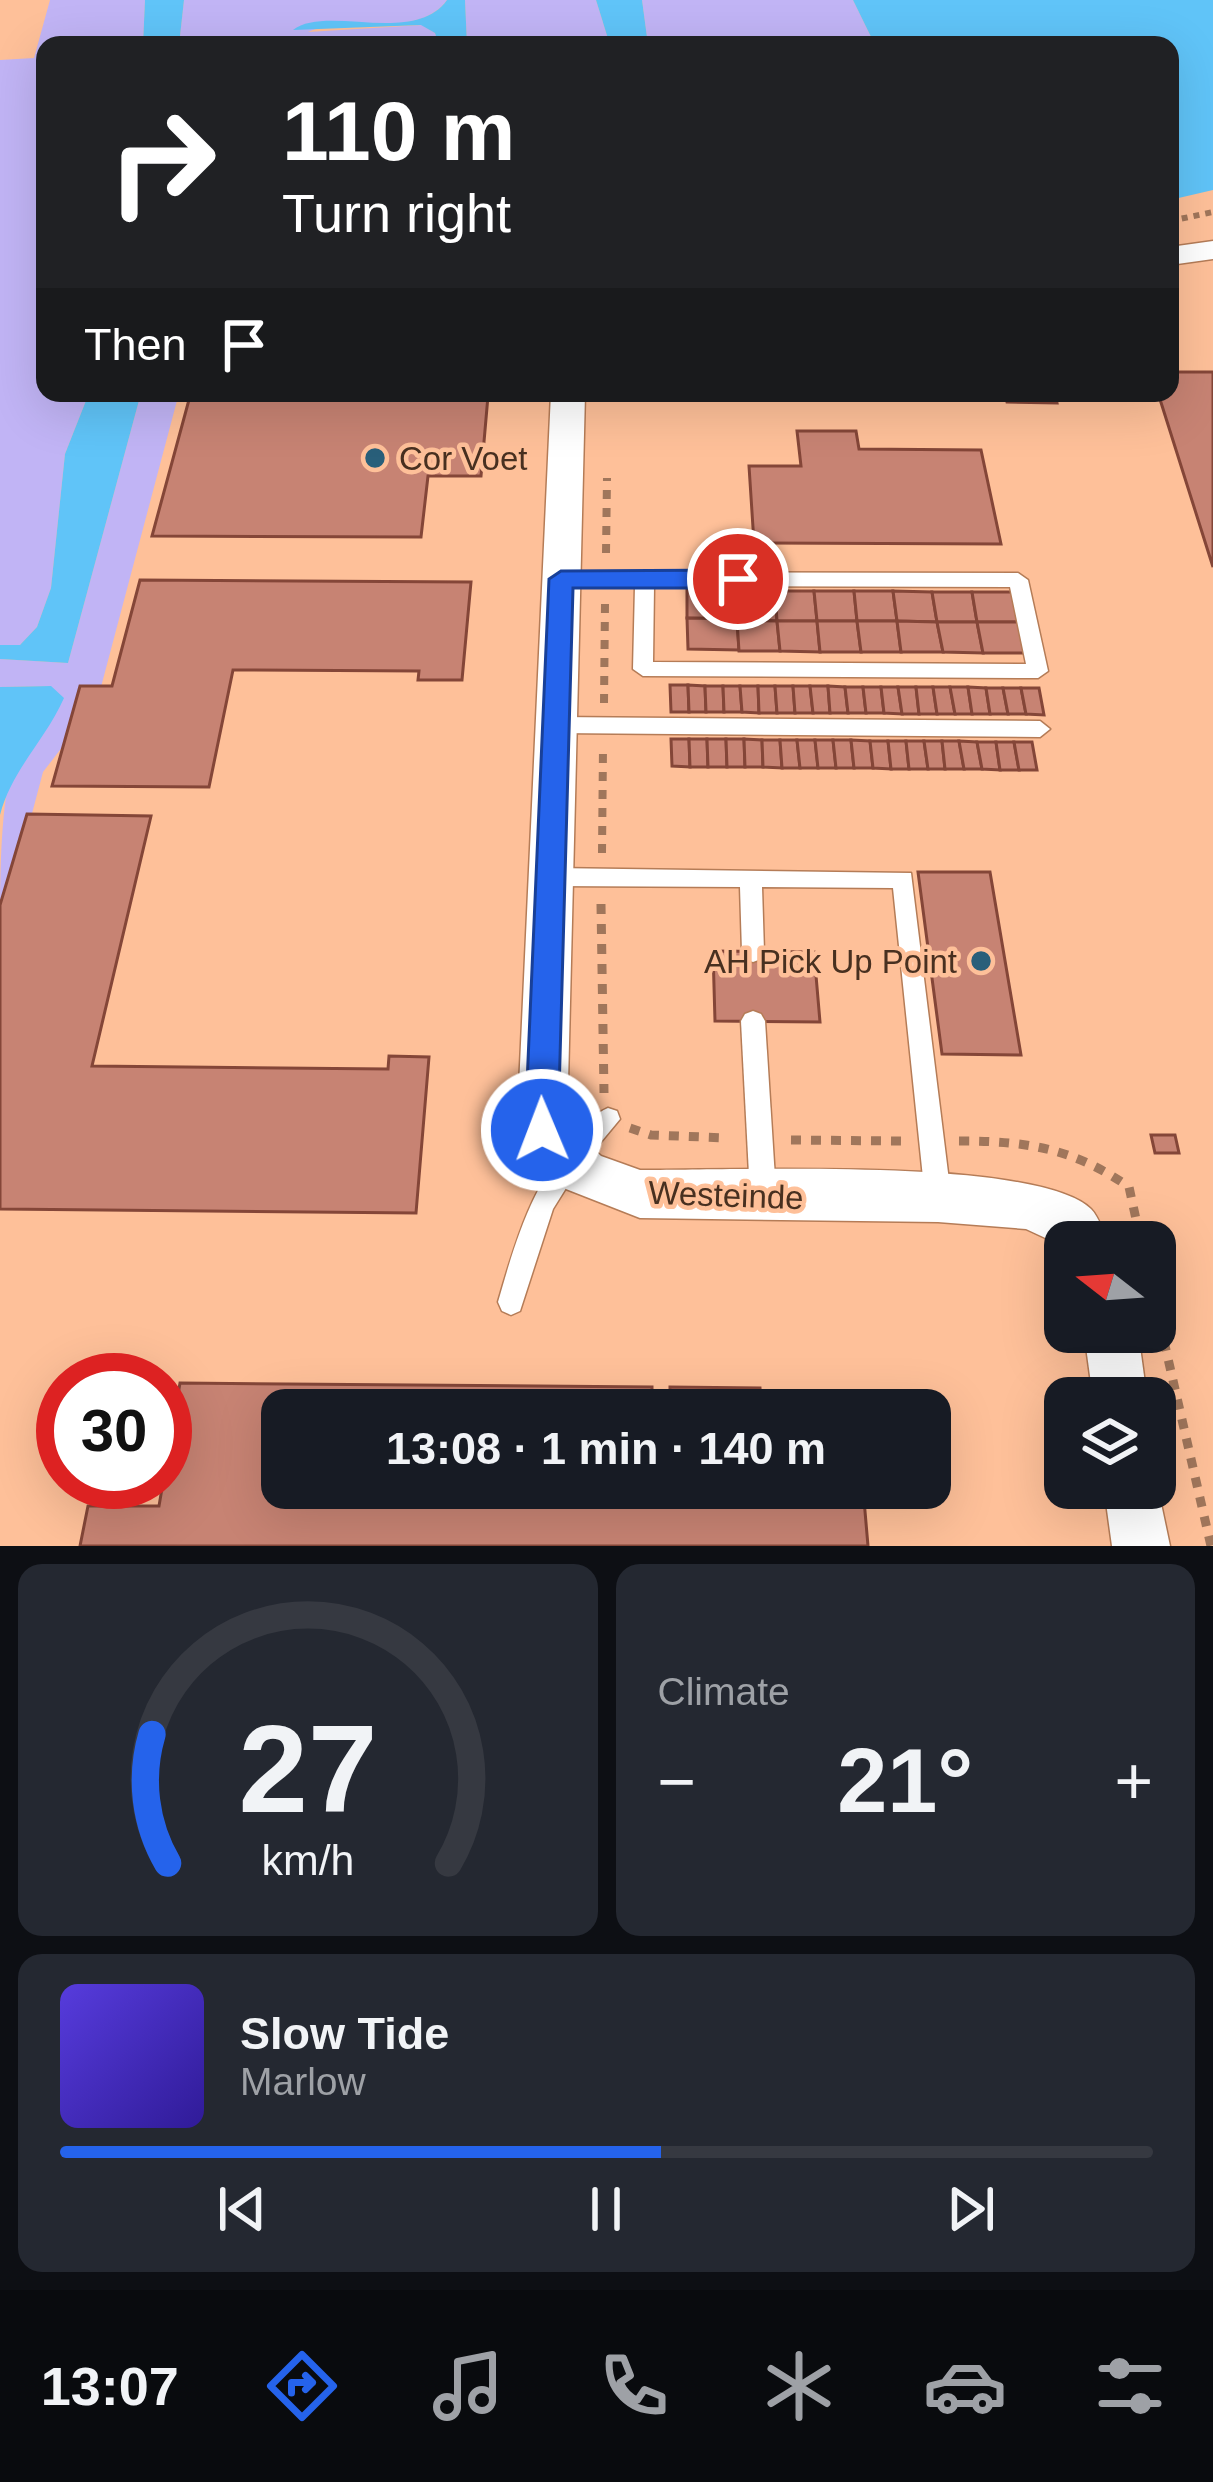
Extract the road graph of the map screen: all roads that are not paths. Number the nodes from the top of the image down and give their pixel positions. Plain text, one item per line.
1 (1213, 250) edge
2 (1179, 255) edge
3 (568, 402) edge
4 (561, 579) junction
5 (645, 579) junction
6 (556, 725) junction
7 (1040, 729) dead end
8 (553, 877) junction
9 (752, 878) junction
10 (753, 952) dead end
11 (753, 1021) dead end
12 (608, 1119) dead end
13 (563, 1162) junction
14 (764, 1198) junction
15 (938, 1198) junction
16 (1064, 1221) edge
17 (511, 1302) dead end
18 (1135, 1509) edge
19 (1141, 1546) edge

1 - 2 street
3 - 4 street
4 - 5 lane
4 - 6 street
5 - 5 lane
6 - 7 lane
6 - 8 street
8 - 9 lane
8 - 13 street
9 - 10 lane
9 - 15 lane
11 - 14 lane
12 - 13 lane
13 - 14 street, Westeinde
13 - 17 lane
14 - 15 street, Westeinde
15 - 16 street, Westeinde
18 - 19 street

